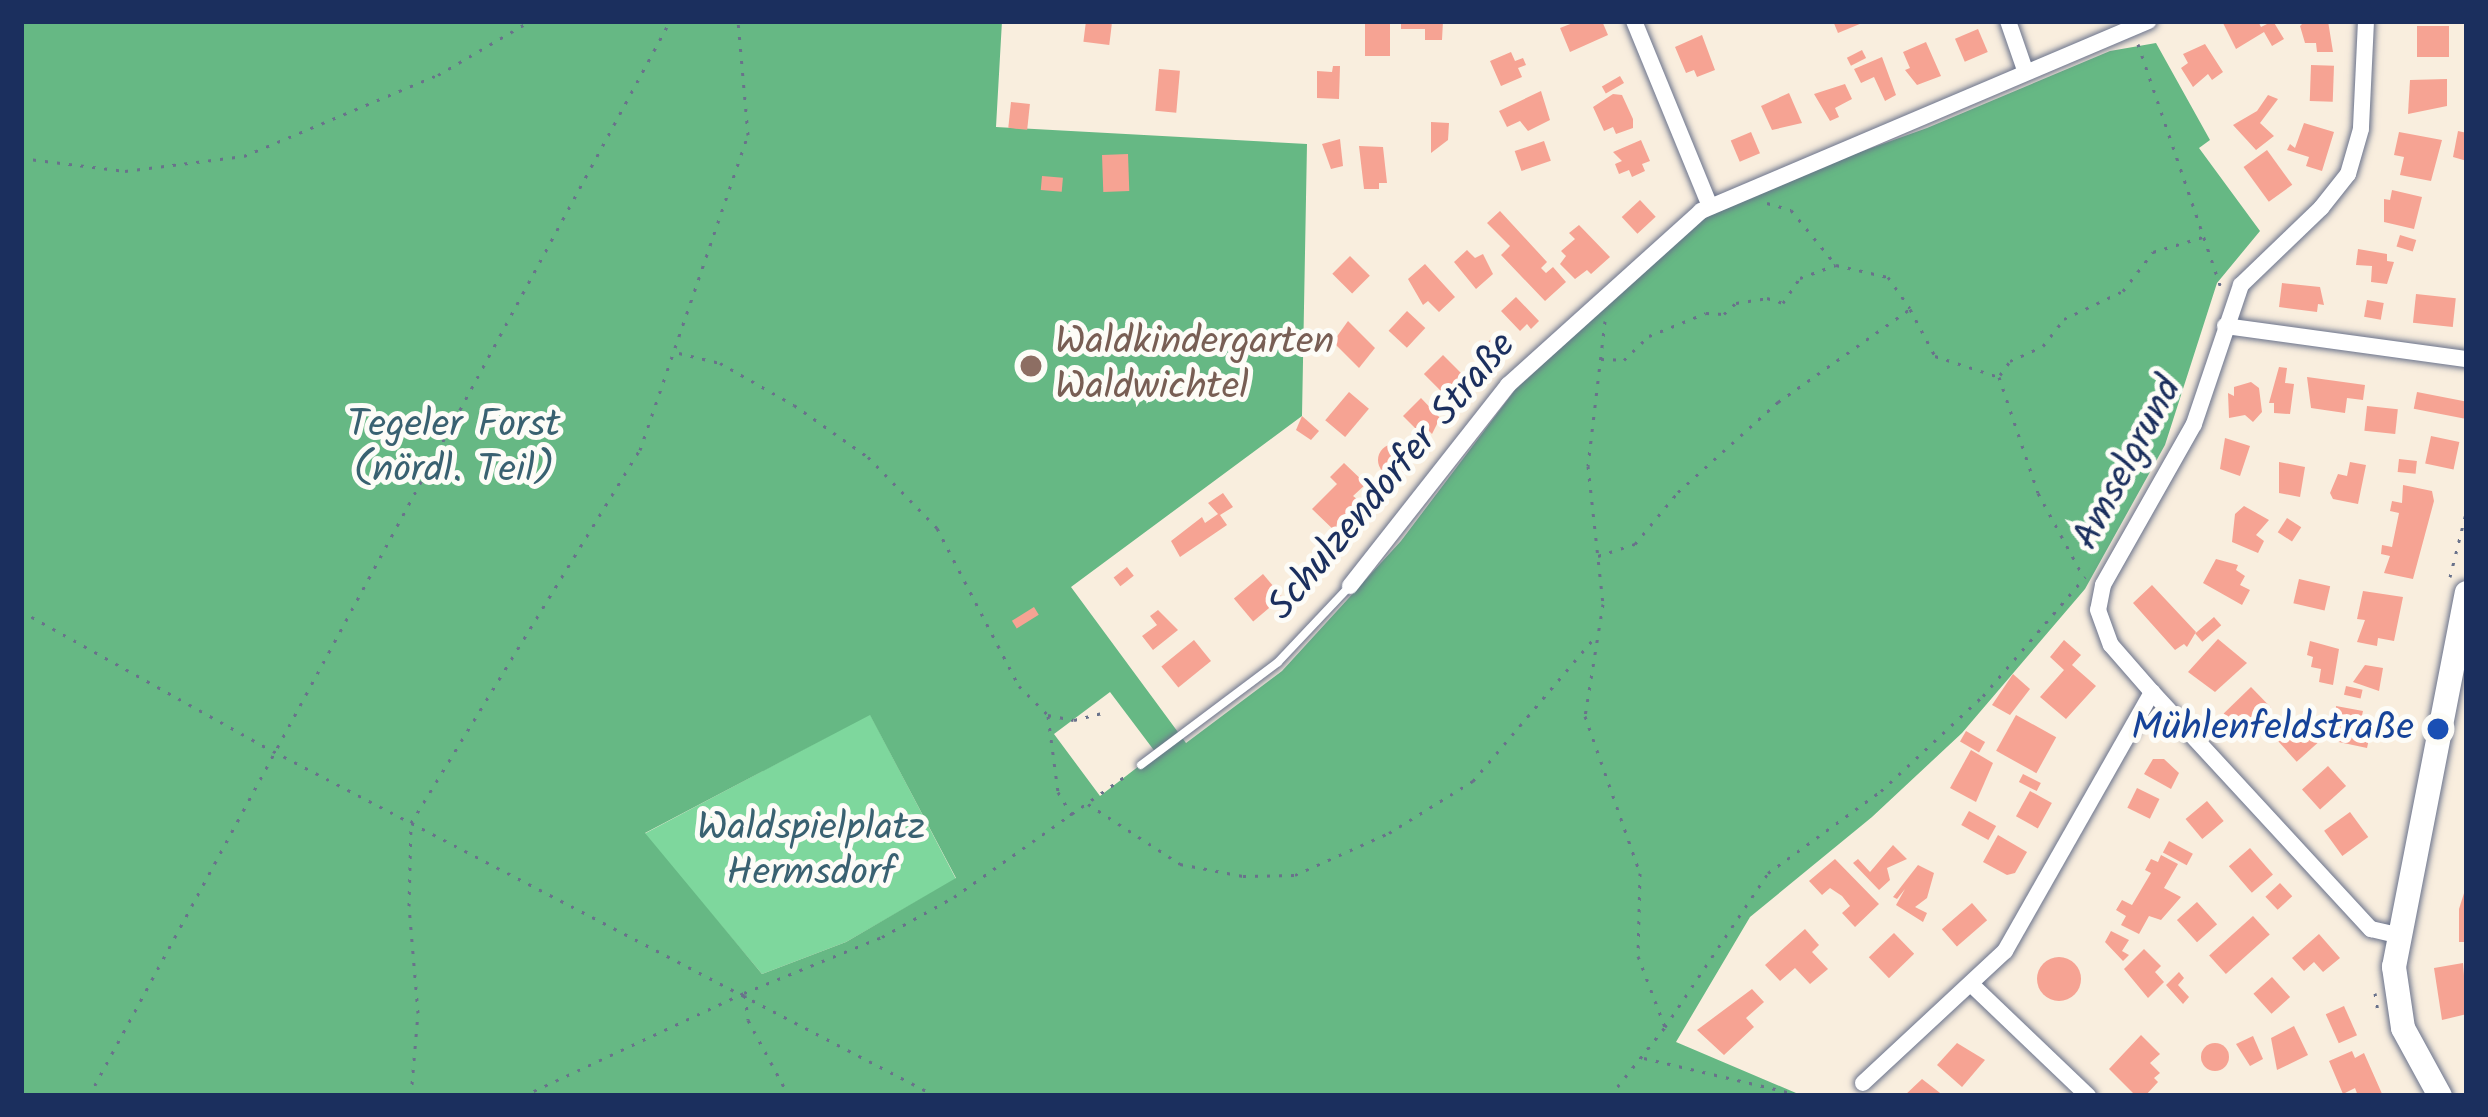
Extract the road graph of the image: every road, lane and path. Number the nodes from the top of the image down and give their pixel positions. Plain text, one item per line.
1 (530, 21) edge
2 (670, 21) edge
3 (738, 21) edge
4 (1634, 21) edge
5 (2008, 21) edge
6 (2366, 21) edge
7 (2140, 25) edge
8 (2025, 70) junction
9 (21, 158) edge
10 (1749, 187) junction
11 (1709, 206) junction
12 (2204, 237) junction
13 (1836, 265) junction
14 (1600, 297) junction
15 (2231, 306) junction
16 (1910, 309) junction
17 (2225, 326) junction
18 (677, 352) junction
19 (1599, 358) junction
20 (2467, 359) edge
21 (2000, 377) junction
22 (1598, 556) junction
23 (2083, 576) junction
24 (2103, 585) junction
25 (1350, 586) joint
26 (2467, 592) edge
27 (21, 611) edge
28 (1599, 634) junction
29 (2457, 685) edge
30 (2152, 692) junction
31 (1102, 713) dead end
32 (1048, 715) junction
33 (273, 751) junction
34 (1141, 765) joint
35 (1088, 804) junction
36 (1072, 815) junction
37 (411, 824) junction
38 (2396, 935) junction
39 (1972, 985) junction
40 (744, 993) junction
41 (1665, 1027) junction
42 (1642, 1057) junction
43 (1863, 1083) dead end
44 (89, 1096) edge
45 (411, 1096) edge
46 (523, 1096) edge
47 (789, 1096) edge
48 (936, 1096) edge
49 (1610, 1096) edge
50 (1805, 1096) edge
51 (2088, 1096) edge
52 (2440, 1096) edge

1 - 9 path
2 - 33 path
3 - 18 path
4 - 11 street
5 - 8 street
6 - 15 street, Amselgrund
7 - 8 street, Schulzendorfer Straße
7 - 12 path
8 - 10 street, Schulzendorfer Straße
10 - 11 street, Schulzendorfer Straße
10 - 13 path
11 - 14 street, Schulzendorfer Straße
12 - 15 path
12 - 21 path
13 - 16 path
13 - 19 path
14 - 19 path
14 - 25 street, Schulzendorfer Straße
15 - 17 street, Amselgrund
16 - 21 path
16 - 22 path
17 - 20 street
17 - 24 street, Amselgrund
18 - 32 path
18 - 37 path
19 - 22 path
21 - 23 path
22 - 28 path
23 - 24 path
23 - 41 path
24 - 30 street, Amselgrund
25 - 34 lane, Schulzendorfer Straße
26 - 29 main road
27 - 33 path
28 - 35 path
28 - 41 path
29 - 38 main road
30 - 38 street, Amselgrund
30 - 39 street
31 - 32 path
32 - 36 path
33 - 37 path
33 - 44 path
34 - 35 path
35 - 36 path
36 - 40 path
37 - 40 path
37 - 45 path
38 - 52 main road
39 - 43 street
39 - 51 street
40 - 46 path
40 - 47 path
40 - 48 path
41 - 42 path
42 - 49 path
42 - 50 path

